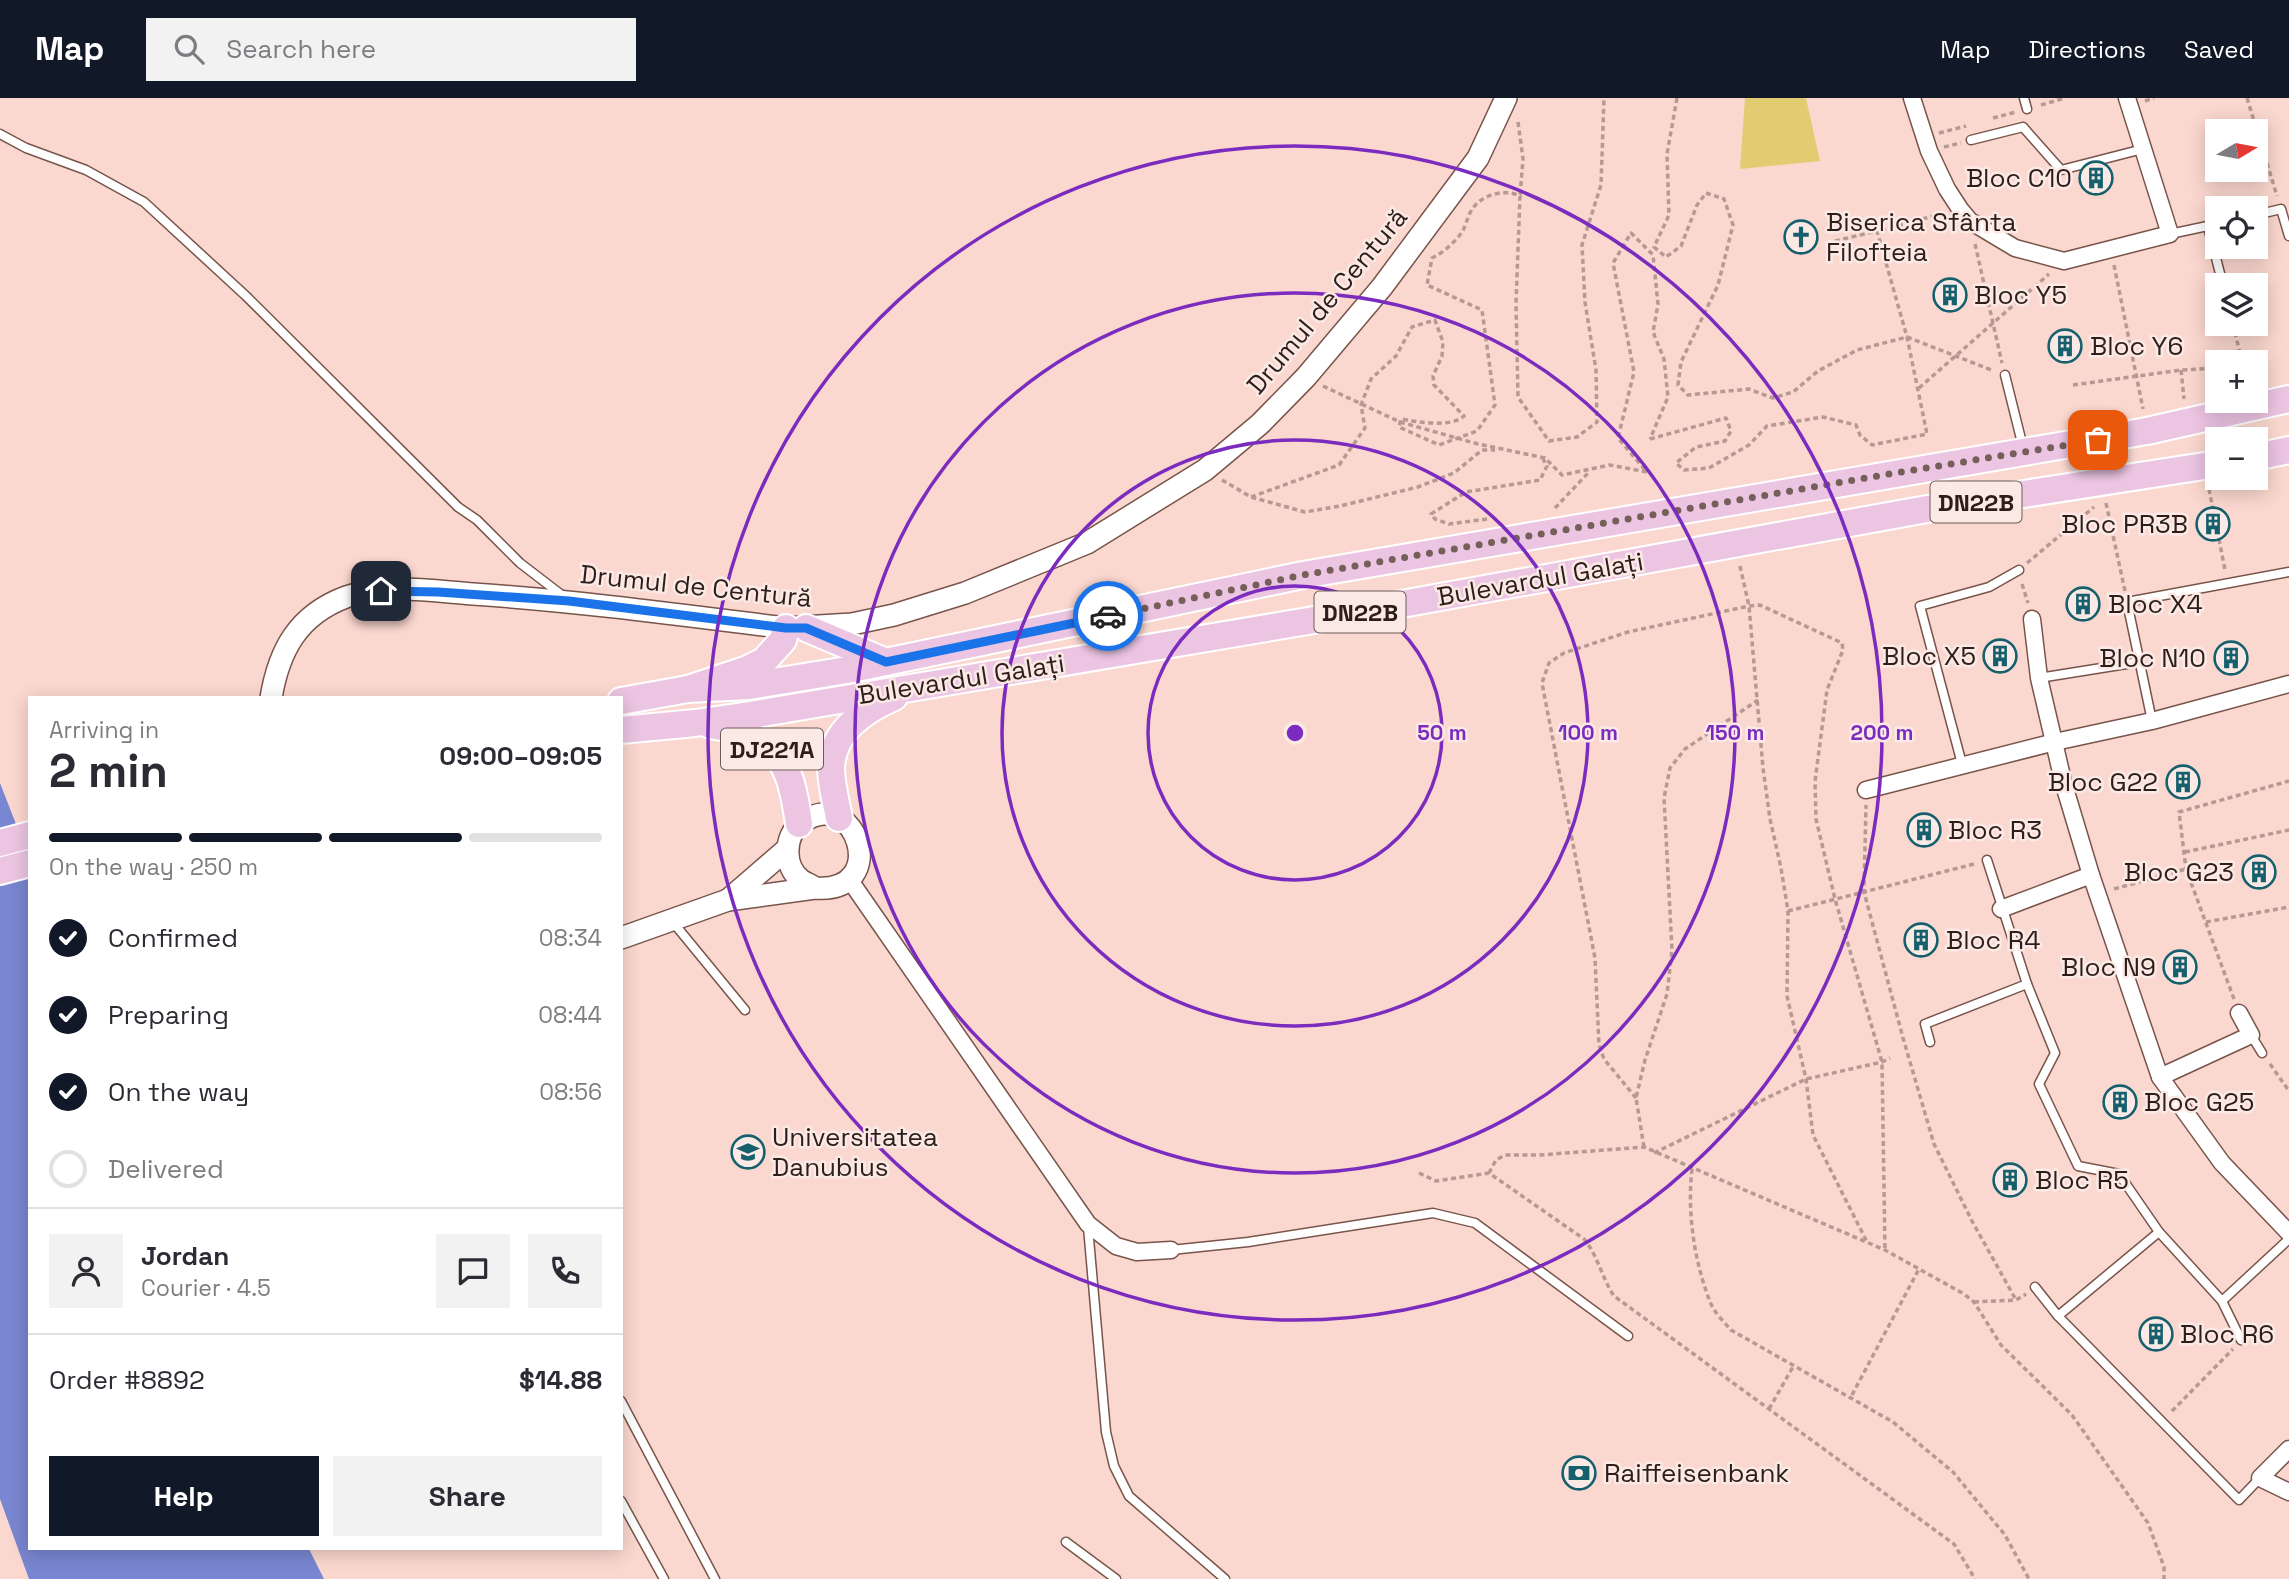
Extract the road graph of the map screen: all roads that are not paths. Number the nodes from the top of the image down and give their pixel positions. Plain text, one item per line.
1 (1912, 98) edge
2 (2024, 98) edge
3 (2127, 98) edge
4 (1504, 101) edge
5 (2027, 109) road end
6 (0, 134) edge
7 (1970, 140) road end
8 (2143, 149) junction
9 (2268, 212) edge
10 (2205, 227) edge
11 (2170, 234) junction
12 (2289, 236) edge
13 (2005, 375) road end
14 (2289, 400) edge
15 (2289, 450) edge
16 (2024, 453) junction
17 (2268, 454) edge
18 (2205, 467) edge
19 (1919, 470) junction
20 (1927, 509) junction
21 (2019, 570) road end
22 (2289, 572) edge
23 (569, 601) junction
24 (2032, 619) road end
25 (796, 628) junction
26 (886, 662) junction
27 (2139, 662) junction
28 (2039, 678) junction
29 (2289, 684) edge
30 (925, 685) junction
31 (688, 689) junction
32 (271, 696) edge
33 (623, 701) edge
34 (2151, 721) junction
35 (695, 723) junction
36 (623, 730) edge
37 (2055, 742) junction
38 (1962, 764) junction
39 (1866, 790) road end
40 (839, 818) junction
41 (799, 824) junction
42 (28, 836) edge
43 (0, 843) edge
44 (787, 849) junction
45 (1987, 860) road end
46 (28, 864) edge
47 (0, 872) edge
48 (2091, 875) junction
49 (849, 879) junction
50 (815, 888) junction
51 (728, 900) junction
52 (2001, 909) junction
53 (671, 920) junction
54 (623, 937) edge
55 (2027, 984) junction
56 (745, 1010) dead end
57 (2239, 1013) road end
58 (2250, 1035) junction
59 (1930, 1042) dead end
60 (2262, 1053) road end
61 (2160, 1077) junction
62 (1088, 1224) junction
63 (2159, 1232) junction
64 (2289, 1233) edge
65 (2289, 1240) edge
66 (1171, 1250) joint
67 (2035, 1287) road end
68 (2222, 1301) junction
69 (2058, 1316) junction
70 (1628, 1336) dead end
71 (2241, 1340) road end
72 (623, 1405) edge
73 (2289, 1450) edge
74 (2260, 1478) junction
75 (2289, 1492) edge
76 (623, 1505) edge
77 (1066, 1542) dead end
78 (664, 1579) edge
79 (715, 1579) edge
80 (1116, 1579) edge
81 (1225, 1579) edge

1 - 11 street
2 - 5 lane
3 - 8 street
4 - 25 street, Drumul de Centură
6 - 23 lane
7 - 8 lane
8 - 11 street
9 - 12 lane
10 - 11 lane
13 - 16 lane
14 - 16 main road, Bulevardul Galați / DN22B
15 - 17 main road
16 - 19 main road, Bulevardul Galați / DN22B
18 - 20 main road, Bulevardul Galați / DN22B
19 - 20 main road
19 - 26 main road, Bulevardul Galați / DN22B
20 - 30 main road, Bulevardul Galați / DN22B
21 - 38 lane
22 - 27 lane
23 - 25 street, Drumul de Centură
23 - 32 street, Drumul de Centură
24 - 28 street
25 - 26 main road
25 - 31 main road
26 - 31 main road, Bulevardul Galați / DN22B
27 - 28 lane
27 - 34 lane
28 - 37 street
29 - 34 street
30 - 35 main road, Bulevardul Galați / DN22B
30 - 40 main road, DJ221A
31 - 33 main road, DN22B
34 - 37 street
35 - 36 main road, DN22B
35 - 41 main road, DJ221A
37 - 38 street
37 - 48 street
38 - 39 street
40 - 41 street
40 - 49 street, DJ221A
41 - 44 street
42 - 43 main road
44 - 50 street
44 - 51 street
45 - 52 lane
46 - 47 main road
48 - 52 street
48 - 61 street
49 - 50 street
49 - 62 street
50 - 51 street
51 - 53 street
52 - 55 lane
53 - 54 street
53 - 56 lane
55 - 59 lane
55 - 63 lane
57 - 58 street
58 - 60 lane
58 - 61 street
61 - 64 street
62 - 66 street
62 - 81 lane
63 - 68 lane
63 - 69 lane
65 - 68 lane
66 - 70 lane
67 - 69 lane
68 - 71 lane
69 - 74 lane
72 - 79 lane
73 - 74 street
74 - 75 street
76 - 78 lane
77 - 80 lane

